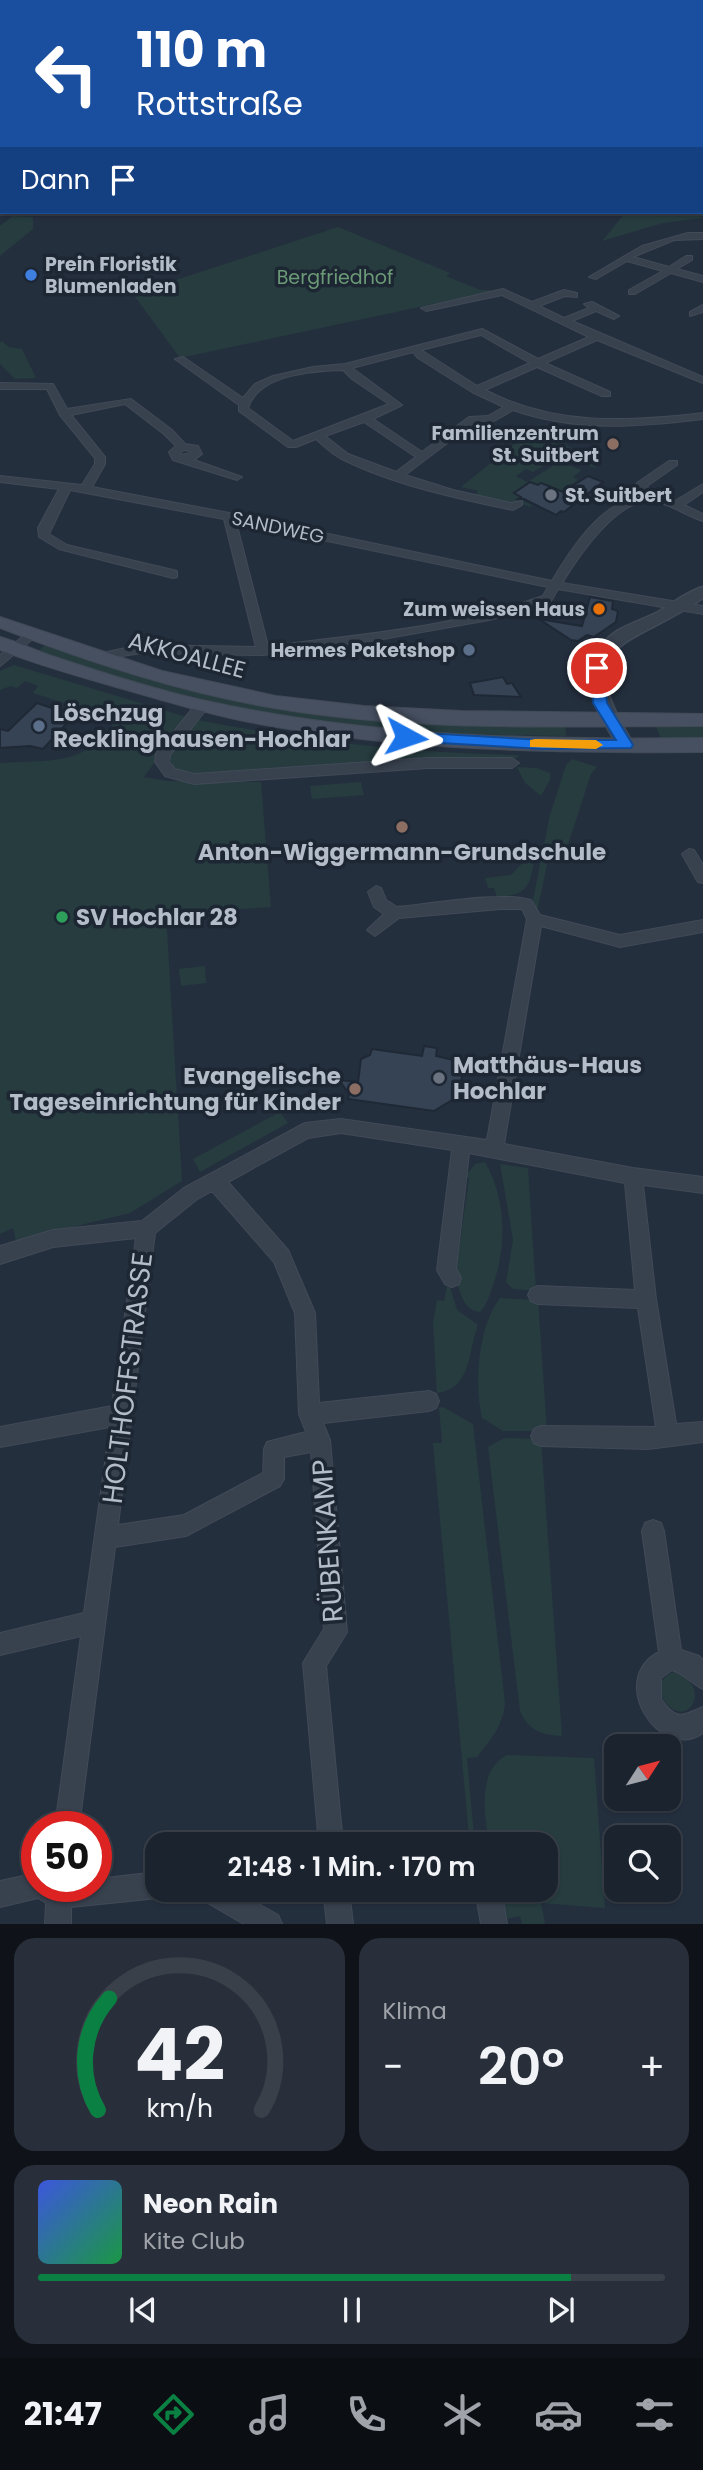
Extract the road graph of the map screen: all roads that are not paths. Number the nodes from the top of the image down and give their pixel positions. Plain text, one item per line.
1 (703, 236) edge
2 (626, 258) junction
3 (689, 258) dead end
4 (670, 270) junction
5 (593, 277) dead end
6 (703, 279) edge
7 (565, 292) dead end
8 (632, 292) dead end
9 (533, 305) junction
10 (426, 307) dead end
11 (703, 308) edge
12 (693, 314) dead end
13 (614, 316) dead end
14 (565, 321) junction
15 (597, 337) junction
16 (416, 350) junction
17 (180, 359) dead end
18 (538, 362) junction
19 (345, 366) junction
20 (703, 380) edge
21 (0, 386) edge
22 (476, 390) junction
23 (606, 394) dead end
24 (244, 404) junction
25 (513, 406) junction
26 (64, 413) junction
27 (703, 416) edge
28 (365, 418) junction
29 (317, 435) junction
30 (423, 457) junction
31 (673, 463) dead end
32 (397, 476) junction
33 (237, 477) dead end
34 (0, 479) edge
35 (66, 486) junction
36 (703, 487) edge
37 (86, 489) junction
38 (648, 498) junction
39 (518, 503) dead end
40 (676, 506) junction
41 (229, 516) junction
42 (703, 518) edge
43 (173, 574) dead end
44 (555, 585) junction
45 (703, 591) edge
46 (680, 607) junction
47 (703, 610) edge
48 (0, 622) edge
49 (31, 634) junction
50 (5, 651) edge
51 (263, 651) junction
52 (101, 657) junction
53 (202, 706) junction
54 (609, 718) junction
55 (703, 720) edge
56 (626, 745) junction
57 (703, 745) edge
58 (512, 762) dead end
59 (689, 854) dead end
60 (703, 878) edge
61 (376, 892) dead end
62 (395, 913) junction
63 (535, 919) junction
64 (703, 926) edge
65 (375, 930) dead end
66 (461, 1145) junction
67 (494, 1149) junction
68 (633, 1176) junction
69 (215, 1181) junction
70 (703, 1185) edge
71 (146, 1229) junction
72 (0, 1255) edge
73 (452, 1278) dead end
74 (538, 1295) dead end
75 (646, 1299) junction
76 (429, 1401) dead end
77 (120, 1415) junction
78 (309, 1415) junction
79 (703, 1432) edge
80 (668, 1435) junction
81 (541, 1436) dead end
82 (0, 1437) edge
83 (320, 1440) junction
84 (653, 1531) dead end
85 (107, 1537) junction
86 (94, 1622) junction
87 (0, 1644) edge
88 (671, 1658) junction
89 (703, 1677) edge
90 (703, 1719) edge
91 (69, 1811) edge
92 (330, 1832) edge
93 (145, 1885) edge
94 (112, 1887) edge
95 (21, 1892) edge
96 (0, 1894) edge
97 (52, 1902) edge
98 (231, 1902) edge
99 (337, 1902) edge
100 (490, 1902) edge
101 (58, 1924) edge
102 (269, 1924) edge
103 (340, 1924) edge
104 (494, 1924) edge

1 - 2 street
2 - 4 street
2 - 5 street
3 - 4 street
4 - 6 street
4 - 8 street
7 - 9 street
9 - 10 street
9 - 14 street
11 - 12 street
13 - 14 street
14 - 15 street
15 - 18 street
15 - 20 street
16 - 18 street
16 - 19 street
16 - 22 street
17 - 24 street
18 - 22 street
18 - 23 street
19 - 24 street
19 - 28 street
21 - 26 street
22 - 25 street
24 - 29 street
25 - 27 street
25 - 30 street
26 - 33 street
26 - 37 street
28 - 29 street
28 - 30 street
29 - 32 street
30 - 32 street
31 - 38 street
32 - 39 street
34 - 35 street, SANDWEG
35 - 37 street, SANDWEG
35 - 43 street
36 - 40 street
37 - 41 street, SANDWEG
38 - 40 street
38 - 44 street
40 - 42 street
41 - 44 street, SANDWEG
41 - 51 street
44 - 46 street, SANDWEG
44 - 51 street
45 - 46 street
46 - 47 street, SANDWEG
46 - 54 street
48 - 49 main road, AKKOALLEE
49 - 50 street
49 - 52 main road, AKKOALLEE
50 - 53 main road, AKKOALLEE
51 - 52 street
52 - 54 main road, AKKOALLEE
53 - 56 main road, AKKOALLEE
53 - 58 street
54 - 55 main road, AKKOALLEE
54 - 56 street
56 - 57 main road, AKKOALLEE
59 - 60 street
61 - 62 street
62 - 63 street
62 - 65 street
63 - 64 street
63 - 67 street
66 - 67 street, HOLTHOFFSTRASSE
66 - 69 street, HOLTHOFFSTRASSE
66 - 73 street
67 - 68 street, HOLTHOFFSTRASSE
68 - 70 street, HOLTHOFFSTRASSE
68 - 75 street
69 - 71 street, HOLTHOFFSTRASSE
69 - 78 street, RÜBENKAMP
71 - 72 street
71 - 77 street, HOLTHOFFSTRASSE
74 - 75 street
75 - 80 street
76 - 78 street
77 - 82 street
77 - 85 street, HOLTHOFFSTRASSE
78 - 83 street, RÜBENKAMP
79 - 80 street
80 - 81 street
83 - 85 street, RÜBENKAMP
83 - 92 street, RÜBENKAMP
84 - 88 street
85 - 86 street, HOLTHOFFSTRASSE
86 - 87 street
86 - 91 street, HOLTHOFFSTRASSE
88 - 89 street
88 - 90 street
93 - 94 street
95 - 96 street
97 - 101 street
98 - 102 street
99 - 103 street
100 - 104 street

